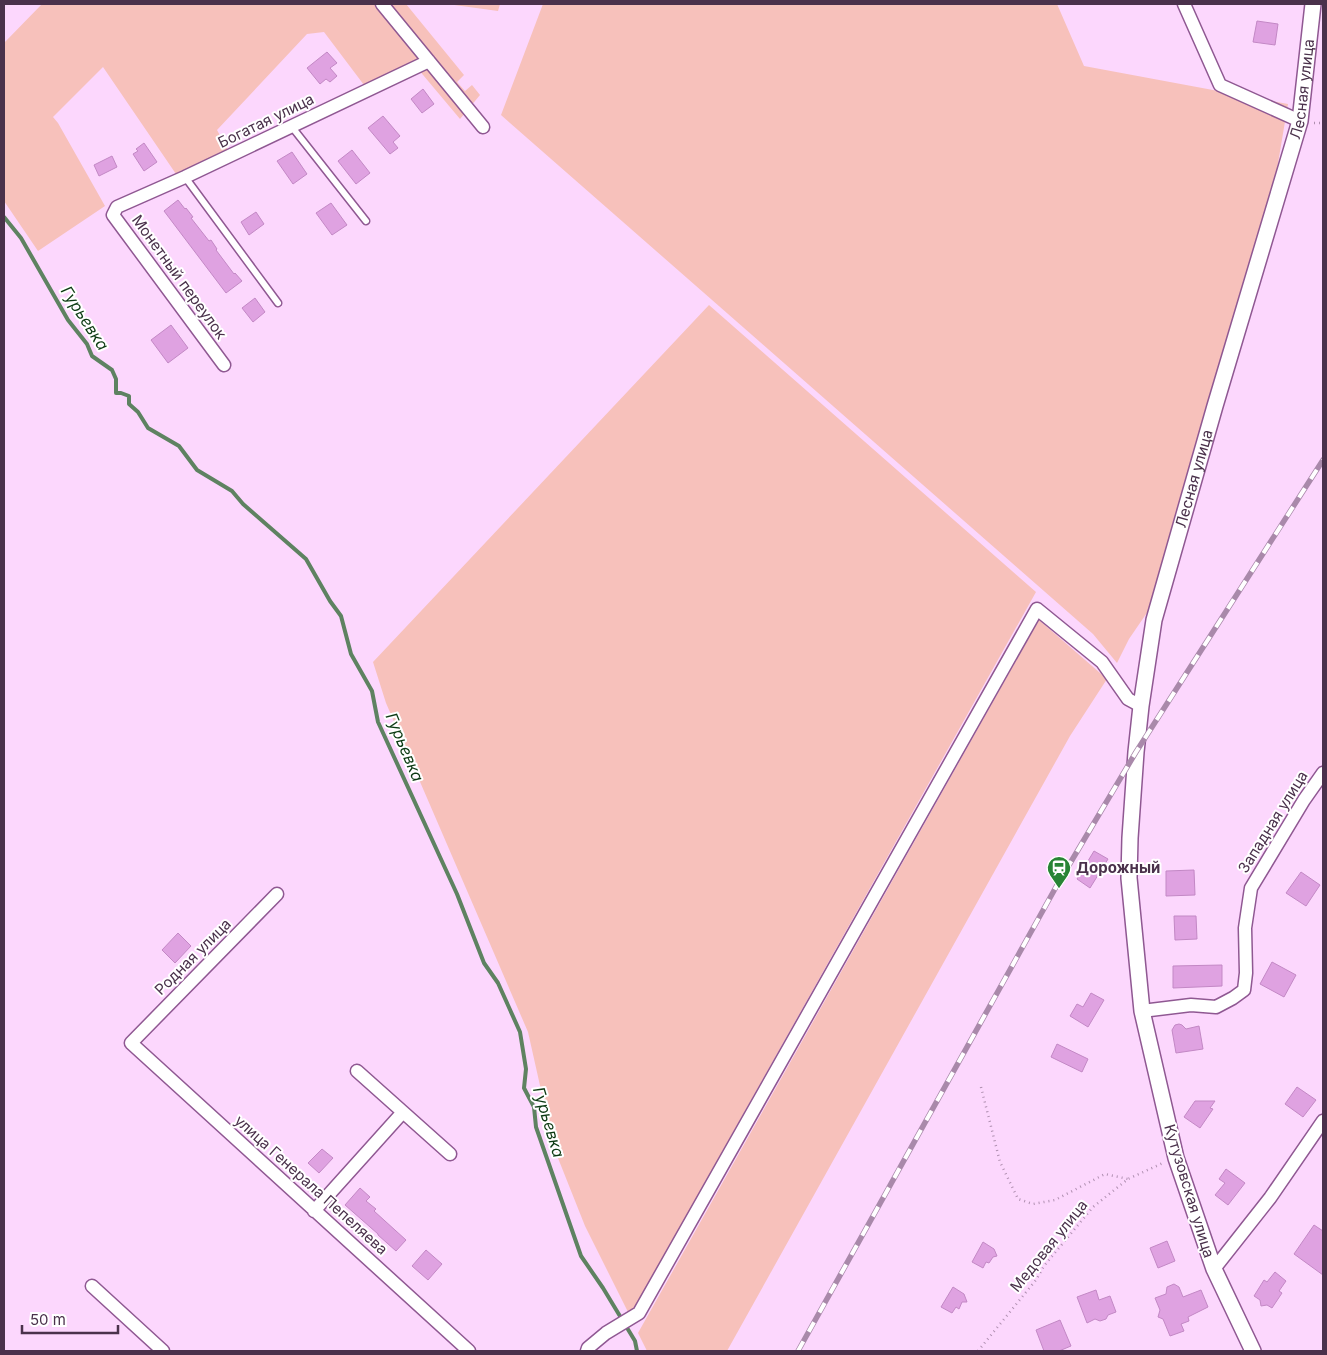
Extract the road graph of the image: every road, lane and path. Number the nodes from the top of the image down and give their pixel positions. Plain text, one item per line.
1 (382, 4) edge
2 (1184, 4) edge
3 (1313, 4) edge
4 (428, 61) junction
5 (1300, 121) junction
6 (292, 127) junction
7 (483, 127) dead end
8 (185, 178) junction
9 (117, 208) joint
10 (366, 221) dead end
11 (278, 303) dead end
12 (224, 365) dead end
13 (1141, 706) junction
14 (1323, 773) edge
15 (277, 894) dead end
16 (1138, 964) joint
17 (1142, 1011) junction
18 (131, 1042) joint
19 (357, 1071) dead end
20 (981, 1087) dead end
21 (403, 1112) junction
22 (1323, 1121) edge
23 (450, 1154) dead end
24 (1176, 1158) junction
25 (1128, 1179) junction
26 (314, 1211) junction
27 (1214, 1269) junction
28 (92, 1286) dead end
29 (163, 1351) edge
30 (469, 1351) edge
31 (587, 1351) edge
32 (978, 1351) edge
33 (1253, 1351) edge

1 - 4 street
2 - 5 street
3 - 5 street, Лесная улица
4 - 6 street, Богатая улица
4 - 7 street
5 - 13 street, Лесная улица
6 - 8 street, Богатая улица
6 - 10 lane
8 - 9 street, Богатая улица
8 - 11 lane
9 - 12 street, Монетный переулок
13 - 16 street, Лесная улица
13 - 31 street
14 - 17 street, Западная улица
15 - 18 street, Родная улица
16 - 17 street, Кутузовская улица
17 - 24 street, Кутузовская улица
18 - 26 street, улица Генерала Пепеляева
19 - 21 street
20 - 25 path
21 - 23 street
21 - 26 street
22 - 27 street
24 - 25 path, Медовая улица
24 - 27 street, Кутузовская улица
25 - 32 path, Медовая улица
26 - 30 street, улица Генерала Пепеляева
27 - 33 street, Кутузовская улица
28 - 29 street

